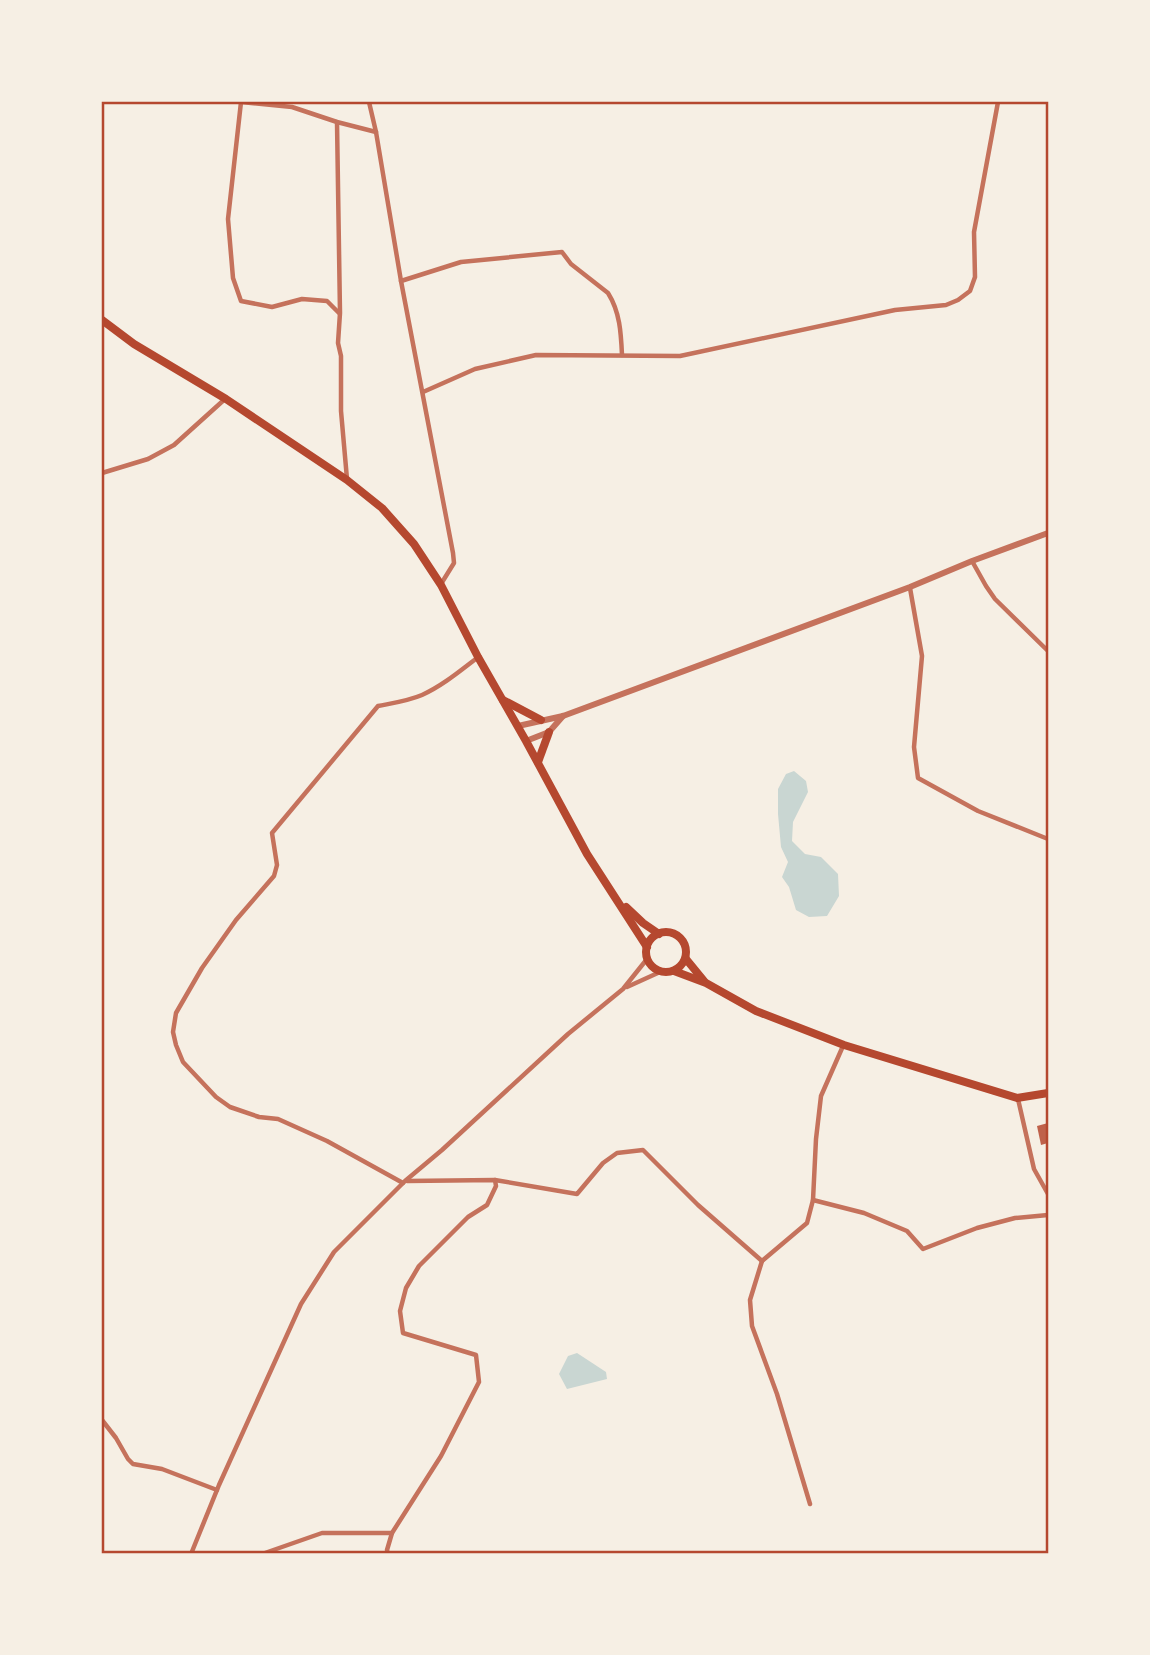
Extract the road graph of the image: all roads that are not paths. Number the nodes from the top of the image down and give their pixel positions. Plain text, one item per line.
1 (241, 102) edge
2 (369, 102) edge
3 (998, 102) edge
4 (337, 122) junction
5 (376, 132) junction
6 (401, 281) junction
7 (340, 313) junction
8 (102, 320) edge
9 (622, 355) junction
10 (423, 392) junction
11 (226, 399) junction
12 (102, 473) edge
13 (348, 480) junction
14 (1048, 533) edge
15 (972, 561) junction
16 (441, 585) junction
17 (910, 587) junction
18 (1048, 651) edge
19 (478, 657) junction
20 (503, 700) junction
21 (563, 716) junction
22 (541, 720) junction
23 (518, 726) junction
24 (549, 732) junction
25 (526, 741) junction
26 (538, 762) junction
27 (1048, 839) edge
28 (618, 900) junction
29 (659, 934) junction
30 (647, 947) junction
31 (647, 959) junction
32 (686, 959) junction
33 (674, 971) junction
34 (660, 972) junction
35 (706, 983) junction
36 (623, 989) junction
37 (844, 1045) junction
38 (1048, 1093) edge
39 (1017, 1098) junction
40 (495, 1180) junction
41 (404, 1182) junction
42 (1048, 1194) edge
43 (813, 1200) junction
44 (1048, 1215) edge
45 (762, 1261) junction
46 (102, 1420) edge
47 (217, 1490) junction
48 (810, 1504) dead end
49 (392, 1533) junction
50 (191, 1553) edge
51 (262, 1553) edge
52 (388, 1553) edge

1 - 4 street
1 - 7 street
2 - 5 street
3 - 9 street
4 - 5 street
4 - 7 street
5 - 6 street
6 - 9 street
6 - 10 street
7 - 13 street
8 - 11 highway
9 - 10 street
10 - 16 street
11 - 12 street
11 - 13 highway
13 - 16 highway
14 - 15 street
15 - 17 street
15 - 18 street
16 - 19 highway
17 - 21 street
17 - 27 street
19 - 20 highway
19 - 41 street
20 - 22 highway
20 - 23 highway
21 - 22 street
21 - 24 street
22 - 23 street
23 - 25 highway
24 - 25 street
24 - 26 highway
25 - 26 highway
26 - 28 highway
28 - 29 highway
28 - 30 highway
29 - 30 highway
29 - 32 highway
30 - 31 highway
31 - 34 highway
31 - 36 street
32 - 33 highway
32 - 35 highway
33 - 34 highway
33 - 35 highway
34 - 36 street
35 - 37 highway
36 - 41 street
37 - 39 highway
37 - 43 street
38 - 39 highway
39 - 42 street
40 - 41 street
40 - 45 street
40 - 49 street
41 - 47 street
43 - 44 street
43 - 45 street
45 - 48 street
46 - 47 street
47 - 50 street
49 - 51 street
49 - 52 street

